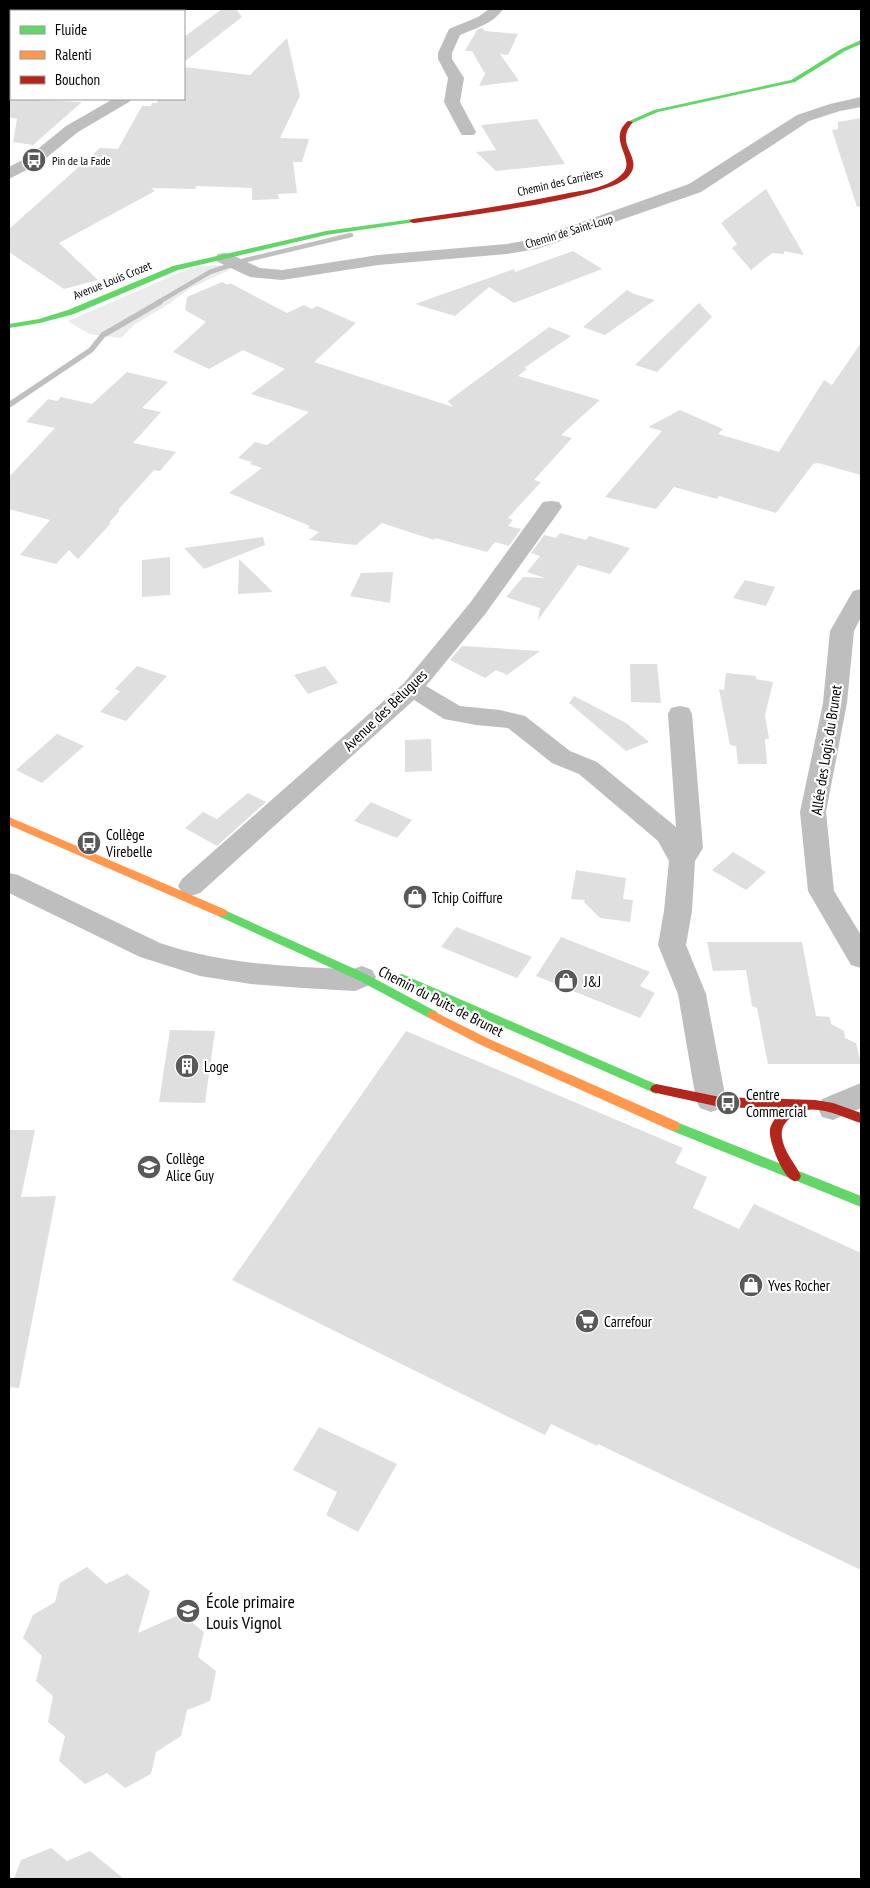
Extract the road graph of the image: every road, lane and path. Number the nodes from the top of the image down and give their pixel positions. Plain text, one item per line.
1 (496, 9) edge
2 (861, 42) edge
3 (122, 100) edge
4 (861, 102) edge
5 (468, 132) dead end
6 (16, 152) dead end
7 (34, 160) junction
8 (9, 174) edge
9 (232, 262) junction
10 (9, 326) edge
11 (551, 508) dead end
12 (861, 596) edge
13 (412, 688) junction
14 (680, 714) dead end
15 (9, 810) edge
16 (9, 821) edge
17 (98, 846) dead end
18 (682, 861) junction
19 (9, 882) edge
20 (193, 887) dead end
21 (861, 958) edge
22 (390, 973) dead end
23 (362, 977) junction
24 (861, 1095) edge
25 (711, 1100) junction
26 (799, 1105) junction
27 (833, 1108) junction
28 (861, 1118) edge
29 (795, 1176) junction
30 (861, 1194) edge
31 (848, 1196) junction
32 (861, 1202) edge

1 - 5 street
2 - 9 street, Chemin des Carrières
3 - 7 street
4 - 9 street, Chemin de Saint-Loup
6 - 7 street
7 - 8 street
9 - 10 street, Avenue Louis Crozet
11 - 13 street, Avenue des Belugues
12 - 21 street, Allée des Logis du Brunet
13 - 18 street
13 - 20 street, Avenue des Belugues
14 - 18 street
15 - 17 street
16 - 23 street, Chemin du Puits de Brunet
18 - 25 street
19 - 23 street
22 - 25 street, Chemin du Puits de Brunet
23 - 29 street, Chemin du Puits de Brunet
24 - 27 street
25 - 26 street, Chemin du Puits de Brunet
26 - 27 street, Chemin du Puits de Brunet
26 - 29 street
27 - 28 street, Chemin du Puits de Brunet
29 - 31 street, Chemin du Puits de Brunet
30 - 31 street
31 - 32 street, Chemin du Puits de Brunet

